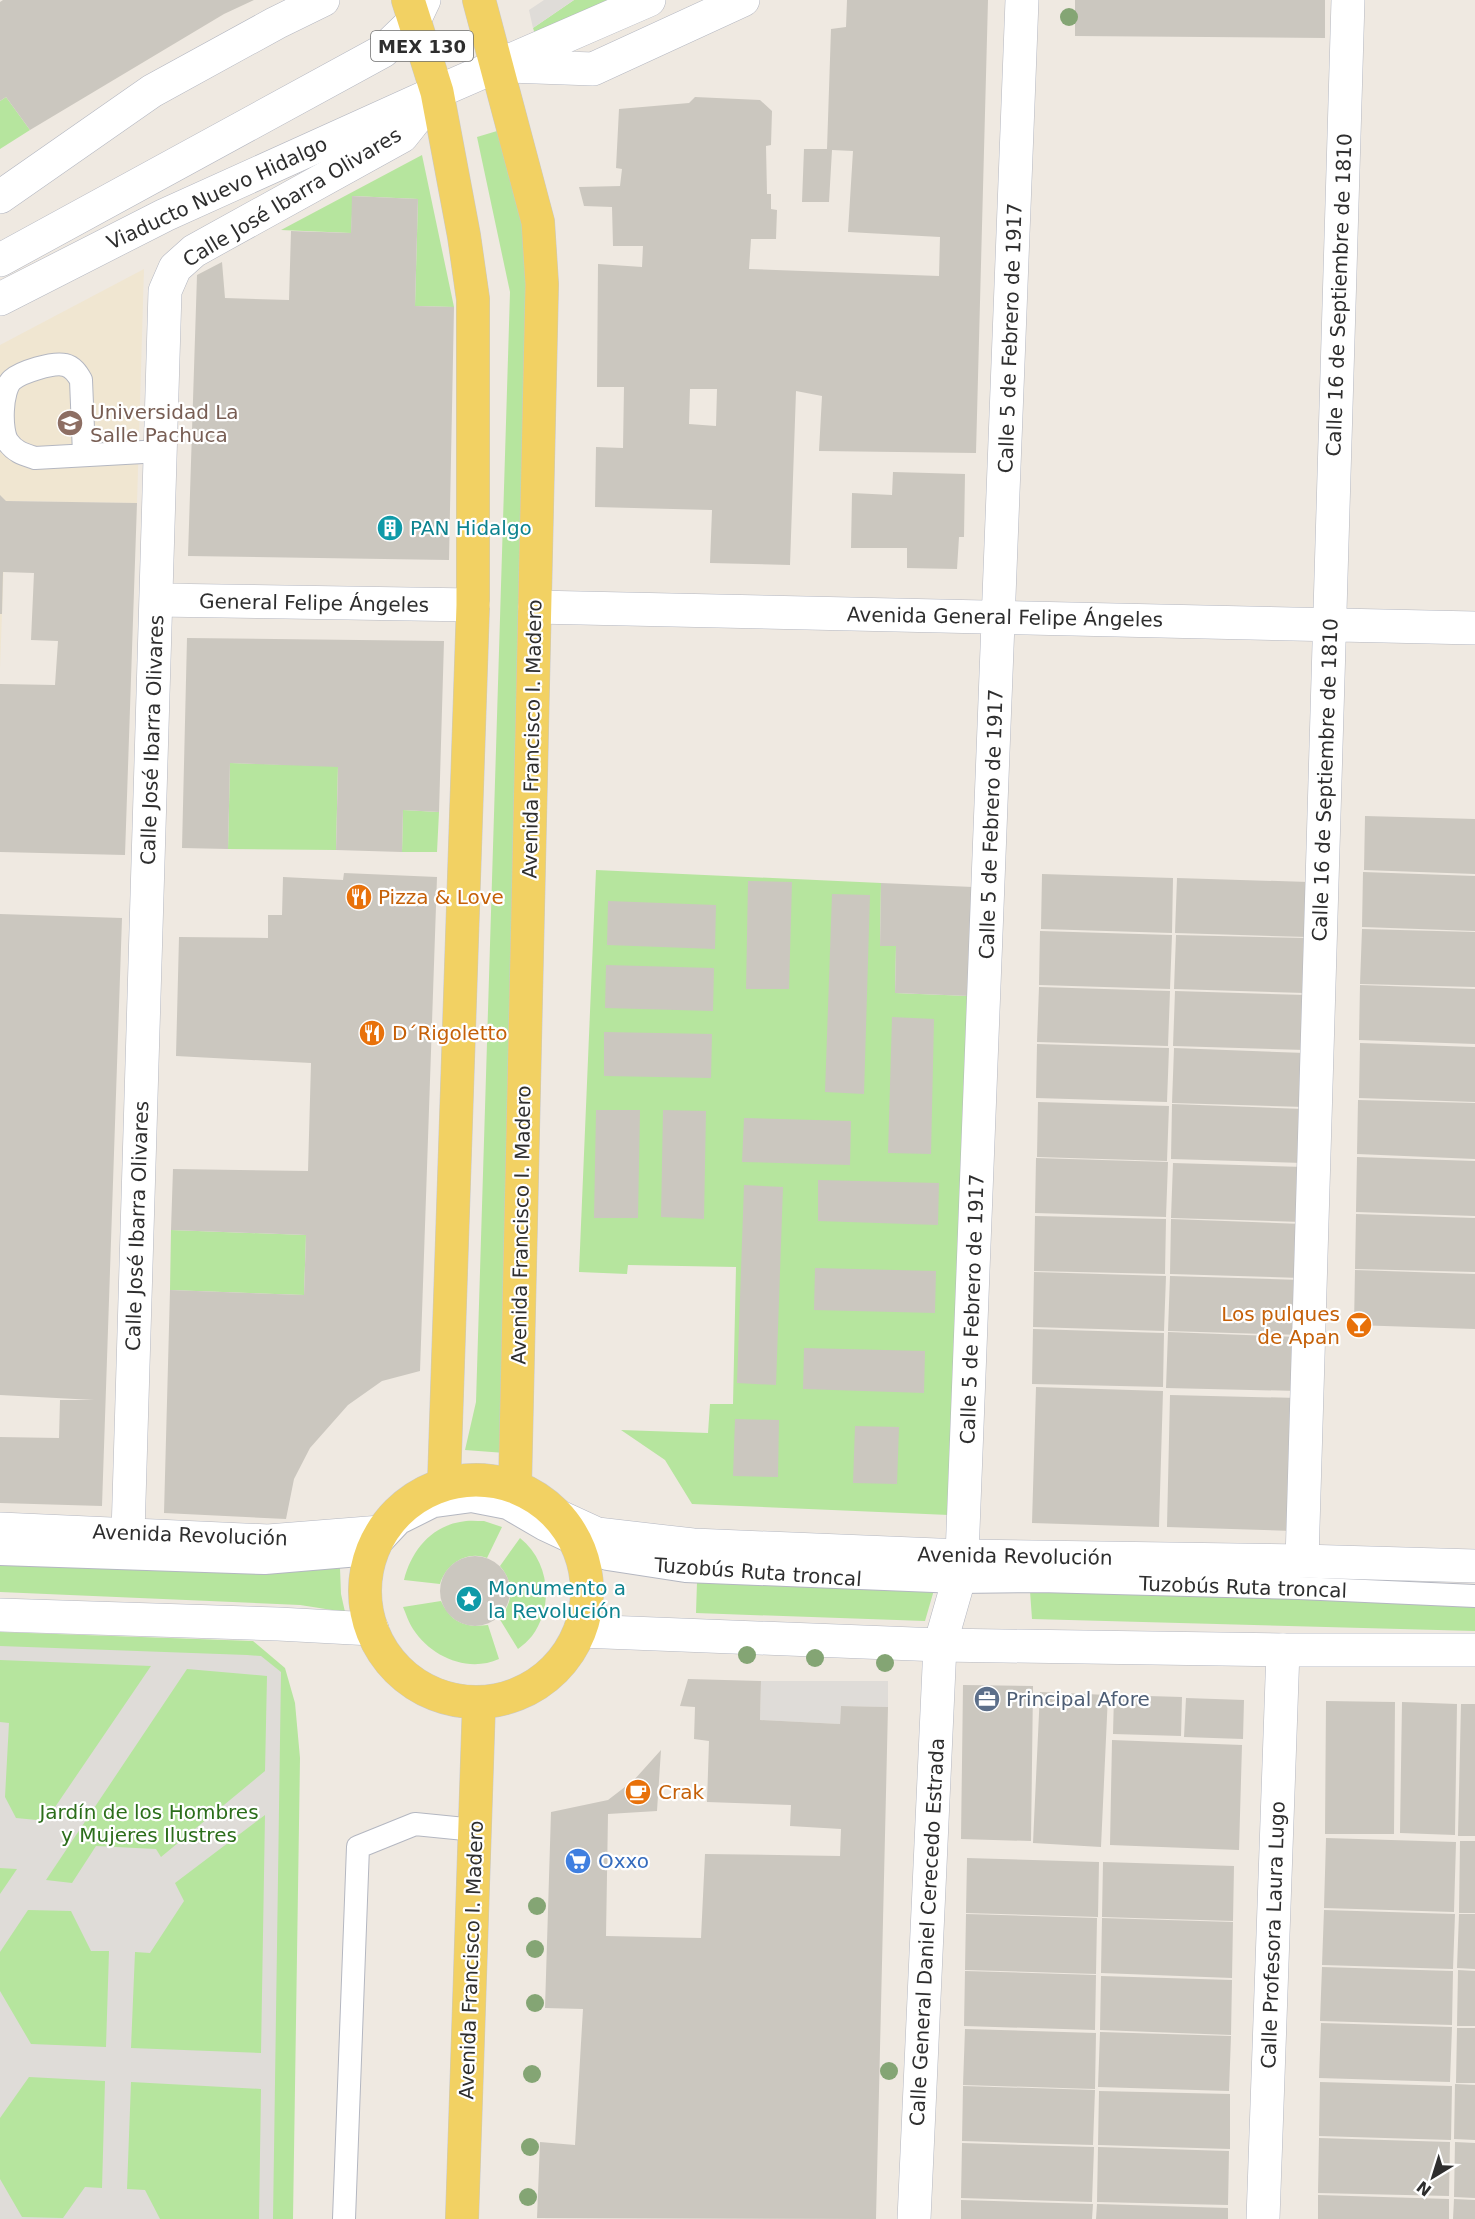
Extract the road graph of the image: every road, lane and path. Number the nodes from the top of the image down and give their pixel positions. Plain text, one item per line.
1 (323, 0) edge
2 (479, 0) edge
3 (650, 0) edge
4 (743, 0) edge
5 (1022, 0) edge
6 (1348, 0) edge
7 (416, 7) edge
8 (497, 66) junction
9 (437, 92) junction
10 (0, 197) edge
11 (0, 260) edge
12 (0, 299) edge
13 (160, 451) junction
14 (84, 454) junction
15 (156, 600) junction
16 (473, 605) junction
17 (535, 607) junction
18 (1000, 617) junction
19 (1329, 624) junction
20 (1475, 628) edge
21 (444, 1483) junction
22 (516, 1486) junction
23 (0, 1529) edge
24 (567, 1530) junction
25 (128, 1534) junction
26 (376, 1543) junction
27 (0, 1554) edge
28 (1302, 1561) junction
29 (1475, 1566) edge
30 (960, 1569) junction
31 (1475, 1596) edge
32 (0, 1615) edge
33 (372, 1629) junction
34 (580, 1631) junction
35 (940, 1645) junction
36 (1283, 1650) junction
37 (1475, 1650) edge
38 (479, 1701) junction
39 (475, 1830) junction
40 (344, 2219) edge
41 (462, 2219) edge
42 (914, 2219) edge
43 (1263, 2219) edge

1 - 10 street
2 - 8 main road, Avenida Francisco I. Madero / MEX 130
3 - 8 street, Viaducto Nuevo Hidalgo
4 - 8 street
5 - 18 street, Calle 5 de Febrero de 1917
6 - 19 street, Calle 16 de Septiembre de 1810
7 - 9 main road, MEX 130
7 - 11 street
8 - 9 street, Viaducto Nuevo Hidalgo
8 - 17 main road, Avenida Francisco I. Madero
9 - 12 street, Viaducto Nuevo Hidalgo
9 - 13 street, Calle José Ibarra Olivares
9 - 16 main road
13 - 14 lane
13 - 15 street, Calle José Ibarra Olivares
14 - 14 lane
15 - 16 street, General Felipe Ángeles
15 - 25 street, Calle José Ibarra Olivares
16 - 21 main road
17 - 18 street, Avenida General Felipe Ángeles
17 - 22 main road, Avenida Francisco I. Madero
18 - 19 street, Avenida General Felipe Ángeles
18 - 30 street, Calle 5 de Febrero de 1917
19 - 20 street, Avenida General Felipe Ángeles
19 - 28 street, Calle 16 de Septiembre de 1810
21 - 22 main road
21 - 26 main road
22 - 24 main road
23 - 25 street, Avenida Revolución
24 - 26 lane
24 - 30 street, Avenida Revolución
24 - 34 main road
25 - 26 street, Avenida Revolución
26 - 27 lane
26 - 33 main road
28 - 29 street, Avenida Revolución
28 - 30 street, Avenida Revolución
30 - 31 lane, Tuzobús Ruta troncal
30 - 35 street, Calle 5 de Febrero de 1917
32 - 33 street
33 - 38 main road
34 - 35 street
34 - 38 main road
35 - 36 street
35 - 42 street, Calle General Daniel Cerecedo Estrada
36 - 37 street
36 - 43 street, Calle Profesora Laura Lugo
38 - 39 main road, Avenida Francisco I. Madero
39 - 40 lane
39 - 41 main road, Avenida Francisco I. Madero

